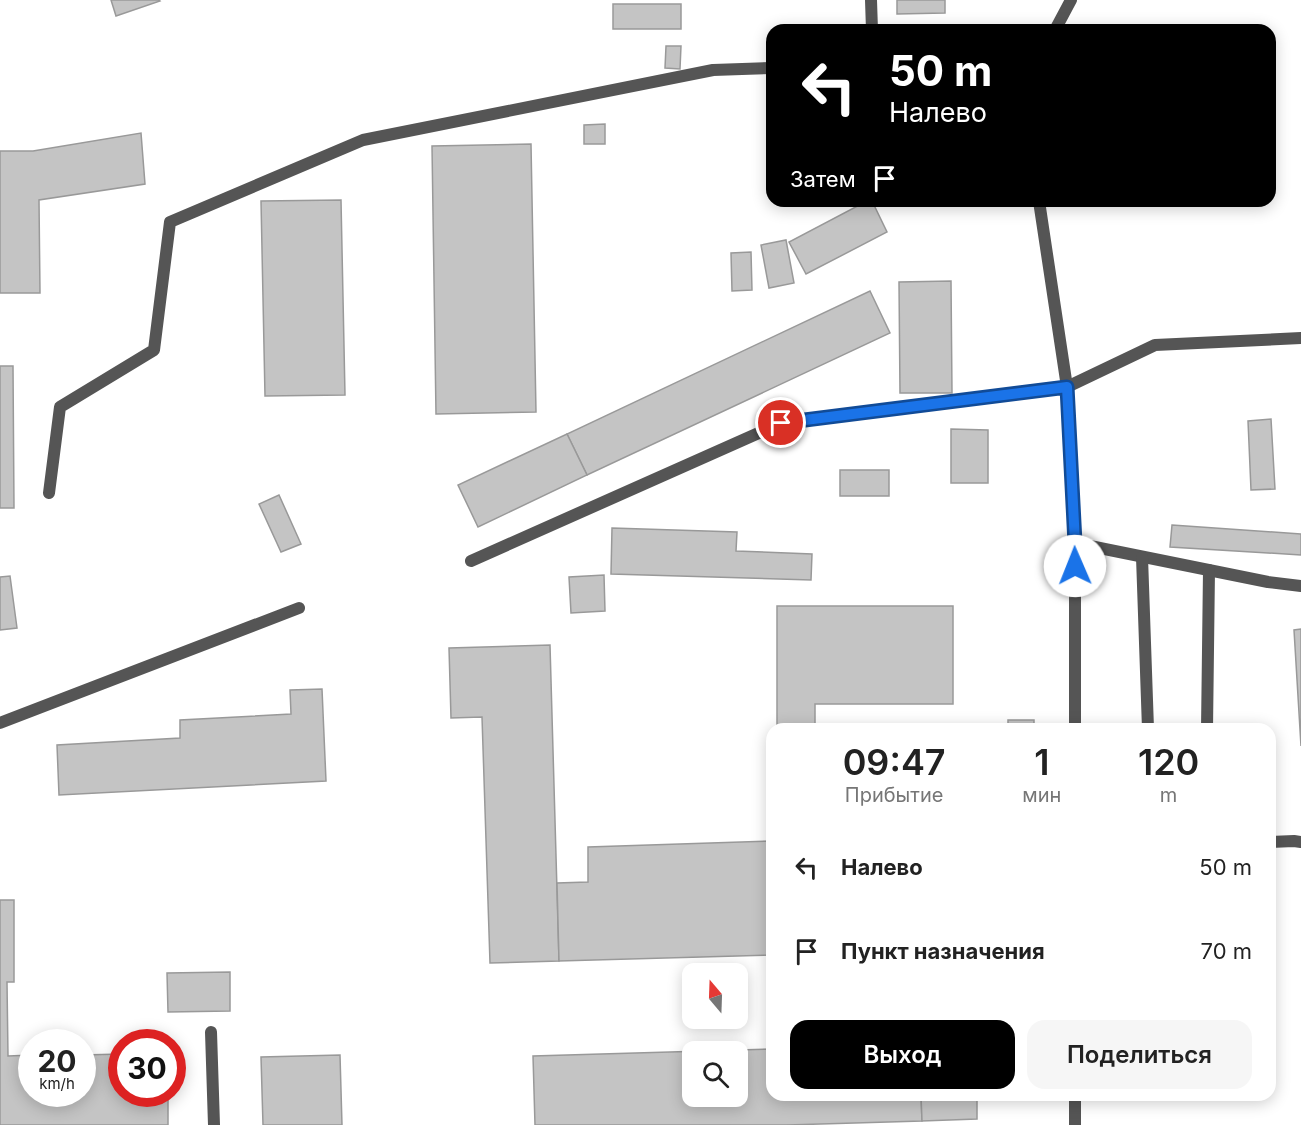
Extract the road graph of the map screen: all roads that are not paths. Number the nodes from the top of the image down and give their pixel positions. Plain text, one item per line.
1 (871, 0) edge
2 (1071, 0) edge
3 (872, 24) edge
4 (1058, 24) edge
5 (766, 68) edge
6 (1040, 207) edge
7 (1301, 338) edge
8 (1067, 387) junction
9 (50, 494) dead end
10 (1075, 543) junction
11 (1142, 557) junction
12 (471, 561) dead end
13 (1209, 570) junction
14 (1301, 586) edge
15 (299, 608) dead end
16 (0, 723) edge
17 (1075, 723) edge
18 (1148, 723) edge
19 (1207, 723) edge
20 (1276, 842) edge
21 (1301, 842) edge
22 (211, 1032) dead end
23 (1075, 1101) edge
24 (214, 1125) edge
25 (1075, 1125) edge

1 - 3 street
2 - 4 street
5 - 9 street
6 - 8 street
7 - 8 street
8 - 10 street
8 - 12 street
10 - 11 street
10 - 17 street
11 - 13 street
11 - 18 street
13 - 14 street
13 - 19 street
15 - 16 street
20 - 21 street
22 - 24 street
23 - 25 street

